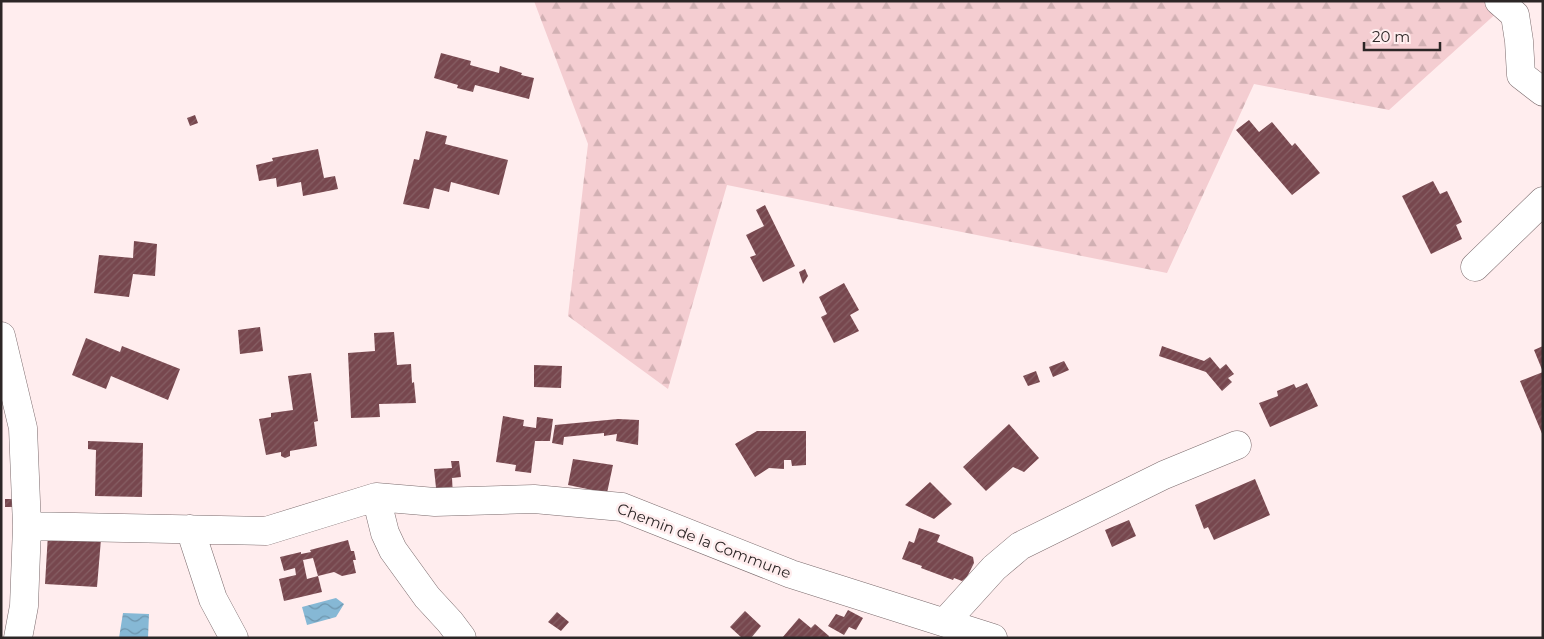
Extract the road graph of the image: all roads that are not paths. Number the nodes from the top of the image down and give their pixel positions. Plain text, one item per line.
1 (1499, 1) edge
2 (1543, 92) edge
3 (1543, 202) edge
4 (1475, 268) dead end
5 (2, 342) edge
6 (1237, 445) dead end
7 (376, 497) junction
8 (27, 526) junction
9 (190, 529) junction
10 (945, 622) junction
11 (18, 638) edge
12 (234, 638) edge
13 (462, 638) edge
14 (994, 638) edge

1 - 2 street
3 - 4 street
5 - 8 street
6 - 10 street
7 - 9 street
7 - 10 street, Chemin de la Commune
7 - 13 street
8 - 9 street
8 - 11 street
9 - 12 street
10 - 14 street, Chemin de la Commune

